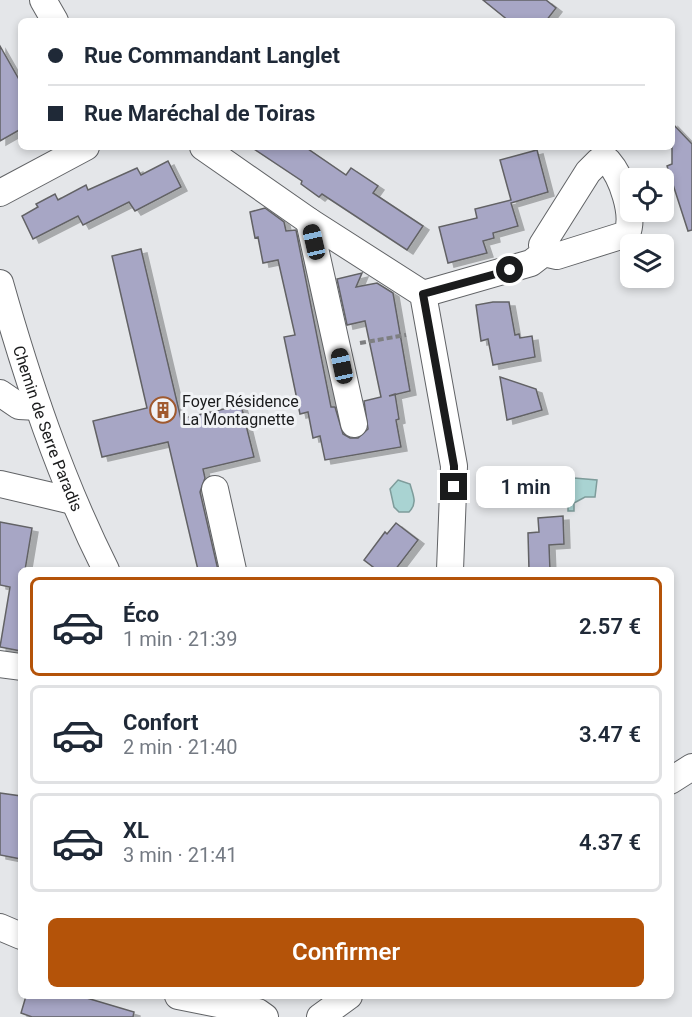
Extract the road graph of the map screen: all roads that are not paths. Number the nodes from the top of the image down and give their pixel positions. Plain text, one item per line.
1 (43, 0) edge
2 (54, 18) edge
3 (80, 150) edge
4 (207, 150) edge
5 (0, 193) edge
6 (309, 221) junction
7 (544, 253) dead end
8 (0, 283) edge
9 (423, 294) junction
10 (0, 393) edge
11 (38, 406) junction
12 (354, 424) dead end
13 (0, 484) edge
14 (215, 489) dead end
15 (72, 501) junction
16 (105, 567) edge
17 (232, 567) edge
18 (450, 567) edge
19 (0, 664) edge
20 (18, 667) edge
21 (692, 767) edge
22 (674, 778) edge
23 (0, 927) edge
24 (18, 935) edge
25 (346, 999) edge
26 (194, 1005) edge
27 (258, 1008) edge
28 (320, 1017) edge

1 - 2 street
3 - 5 street
4 - 6 street
6 - 9 street
6 - 12 street
7 - 9 street
8 - 11 street, Chemin de Serre Paradis
9 - 18 street
10 - 11 street
11 - 15 street, Chemin de Serre Paradis
13 - 15 street
14 - 17 street
15 - 16 street, Chemin de Serre Paradis
19 - 20 street
21 - 22 street
23 - 24 street
25 - 28 street
26 - 27 street

